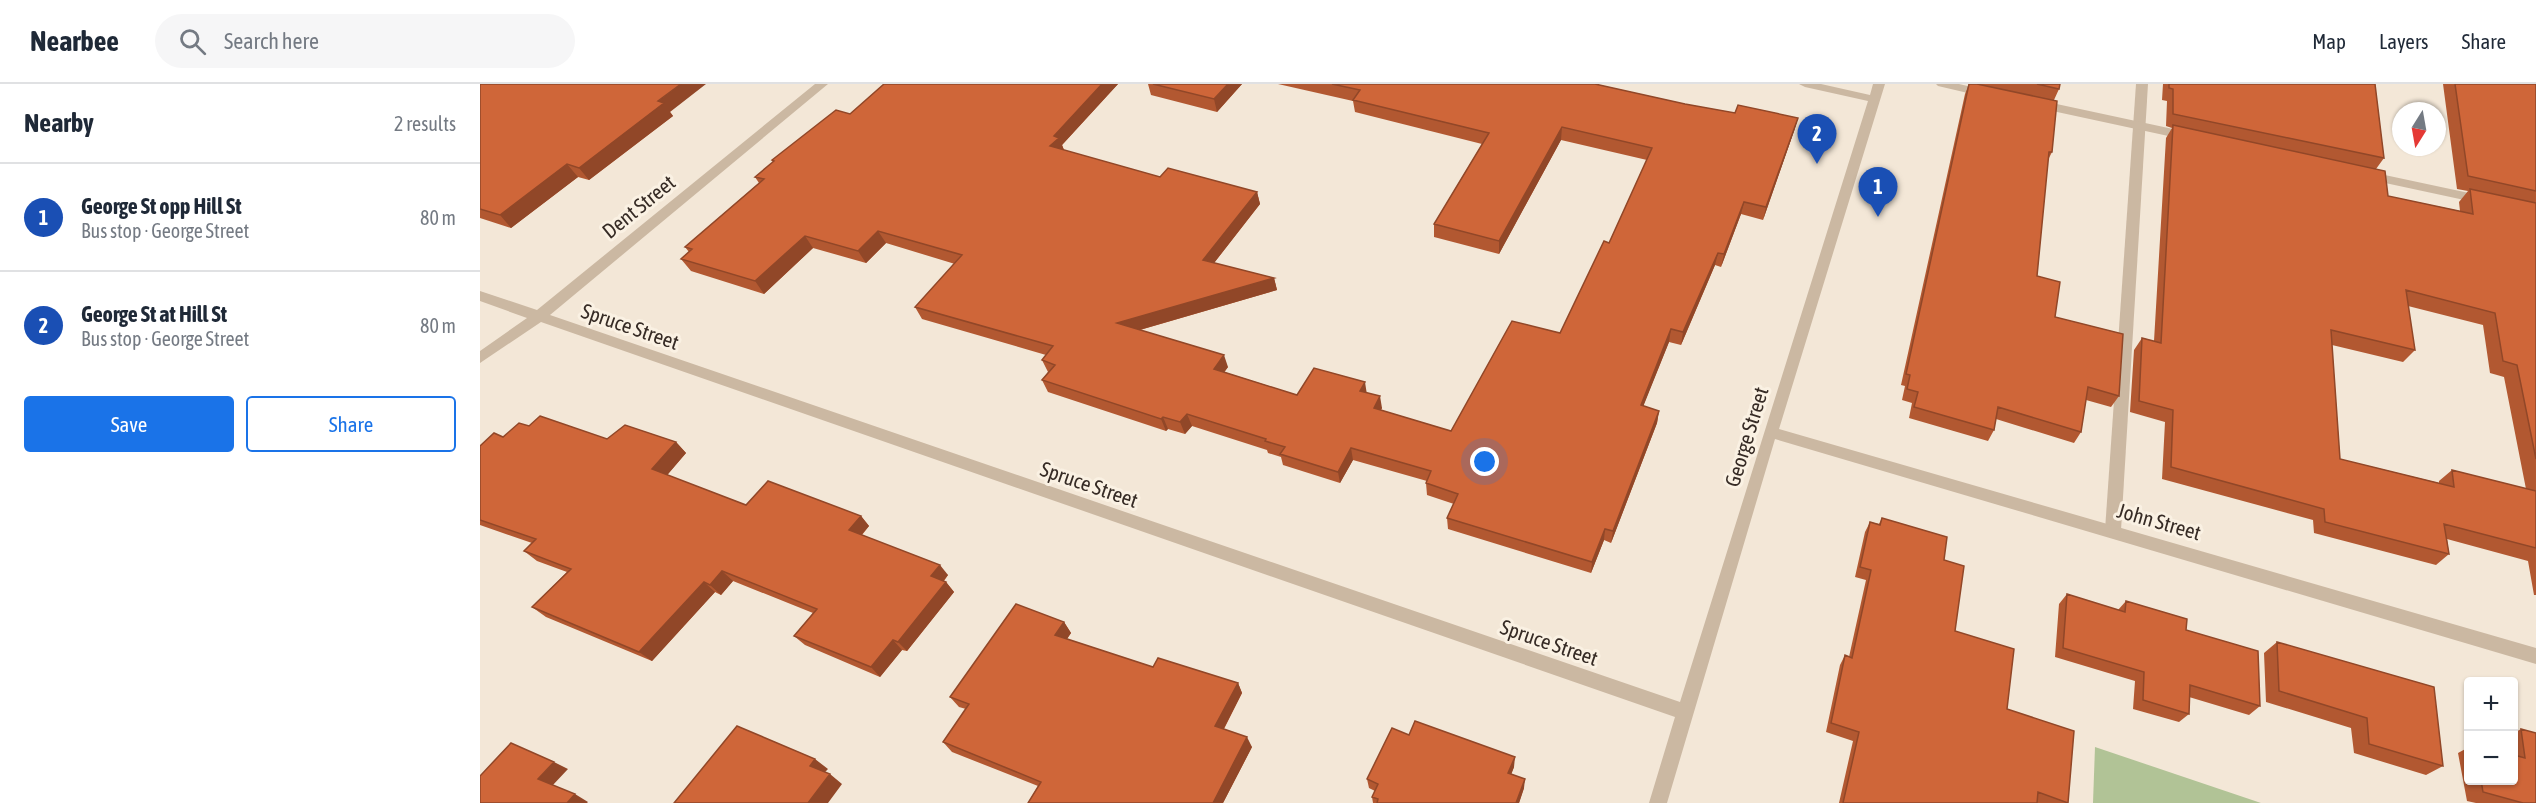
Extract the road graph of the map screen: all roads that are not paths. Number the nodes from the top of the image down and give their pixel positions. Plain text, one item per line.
1 (822, 84) edge
2 (1804, 84) edge
3 (1942, 84) edge
4 (2142, 84) edge
5 (1876, 92) edge
6 (2001, 96) edge
7 (2024, 101) edge
8 (2140, 126) junction
9 (2199, 138) edge
10 (2350, 171) edge
11 (2501, 204) edge
12 (480, 296) edge
13 (538, 317) junction
14 (480, 358) edge
15 (1770, 432) junction
16 (2112, 530) junction
17 (2536, 656) edge
18 (1685, 712) junction
19 (1658, 803) edge

1 - 13 street, Dent Street
2 - 5 street
3 - 6 street
4 - 8 street
5 - 15 street, George Street
7 - 8 street
8 - 9 street
8 - 16 street
10 - 11 street
12 - 13 street, Spruce Street
13 - 14 street, Dent Street
13 - 18 street, Spruce Street
15 - 16 street, John Street
15 - 18 street, George Street
16 - 17 street, John Street
18 - 19 street, George Street

